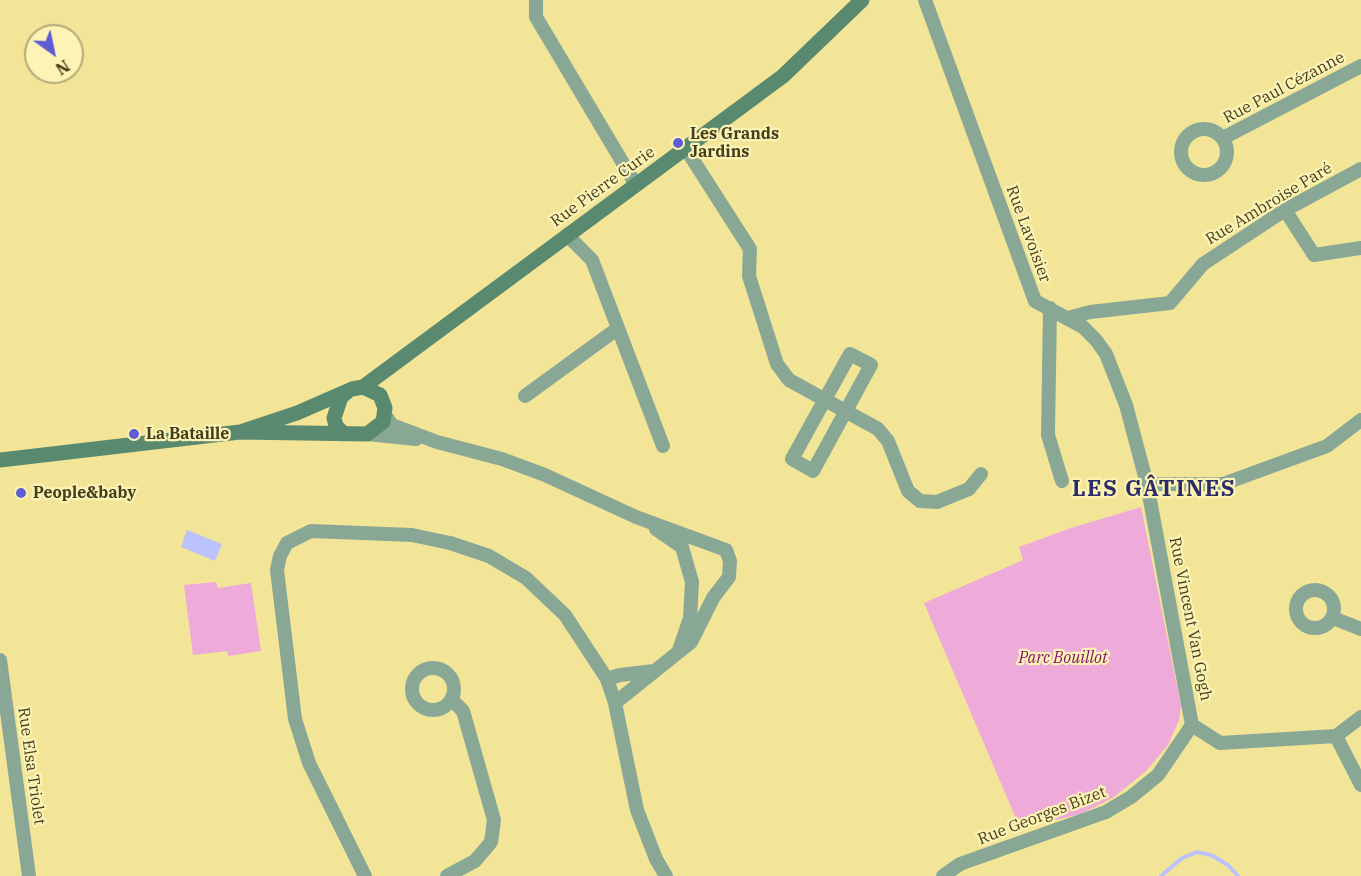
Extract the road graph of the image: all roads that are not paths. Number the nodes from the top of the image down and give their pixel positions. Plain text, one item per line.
1 (536, 0) edge
2 (862, 0) edge
3 (925, 0) edge
4 (1361, 66) edge
5 (1223, 138) dead end
6 (686, 149) junction
7 (1361, 168) edge
8 (636, 185) junction
9 (1285, 210) junction
10 (567, 235) junction
11 (1361, 248) edge
12 (1050, 308) junction
13 (1068, 318) junction
14 (617, 329) junction
15 (385, 369) junction
16 (363, 387) junction
17 (346, 392) junction
18 (380, 395) junction
19 (525, 396) dead end
20 (825, 400) junction
21 (846, 412) junction
22 (385, 415) junction
23 (1361, 420) edge
24 (240, 432) junction
25 (344, 434) junction
26 (368, 434) junction
27 (437, 442) junction
28 (663, 446) dead end
29 (0, 460) edge
30 (981, 474) dead end
31 (1062, 481) dead end
32 (1147, 484) junction
33 (642, 519) junction
34 (1333, 618) dead end
35 (1361, 629) edge
36 (677, 655) junction
37 (0, 660) edge
38 (654, 671) junction
39 (607, 679) junction
40 (452, 700) dead end
41 (615, 703) junction
42 (1361, 717) edge
43 (1192, 725) junction
44 (1336, 736) junction
45 (1361, 785) edge
46 (29, 876) edge
47 (365, 876) edge
48 (447, 876) edge
49 (666, 876) edge
50 (943, 876) edge

1 - 8 street
2 - 6 street, Rue Pierre Curie
3 - 12 street, Rue Lavoisier
4 - 5 street, Rue Paul Cézanne
6 - 8 street, Rue Pierre Curie
6 - 20 street
7 - 9 street, Rue Ambroise Paré
8 - 10 street, Rue Pierre Curie
9 - 11 street
9 - 13 street, Rue Ambroise Paré
10 - 14 street
10 - 15 street, Rue Pierre Curie
12 - 13 street, Rue Lavoisier
12 - 31 street
13 - 32 street, Rue Lavoisier
14 - 19 street
14 - 28 street
15 - 16 street, Rue Pierre Curie
15 - 18 street
16 - 17 street, Rue Pierre Curie
16 - 18 street
17 - 24 street, Rue Pierre Curie
17 - 25 street
18 - 22 street
20 - 21 street
20 - 21 street
20 - 21 street
21 - 30 street
22 - 26 street
22 - 27 street
23 - 32 street
24 - 25 street, Rue Pierre Curie
24 - 29 street, Rue Pierre Curie
25 - 26 street, Rue Pierre Curie
26 - 27 street
27 - 33 street
32 - 43 street, Rue Vincent Van Gogh
33 - 36 street
33 - 36 street
34 - 35 street
36 - 38 street
37 - 46 street, Rue Elsa Triolet
38 - 39 street
38 - 41 street
39 - 41 street
39 - 47 street
40 - 48 street
41 - 49 street
42 - 44 street
43 - 44 street, Rue Vincent Van Gogh
43 - 50 street, Rue Georges Bizet
44 - 45 street

